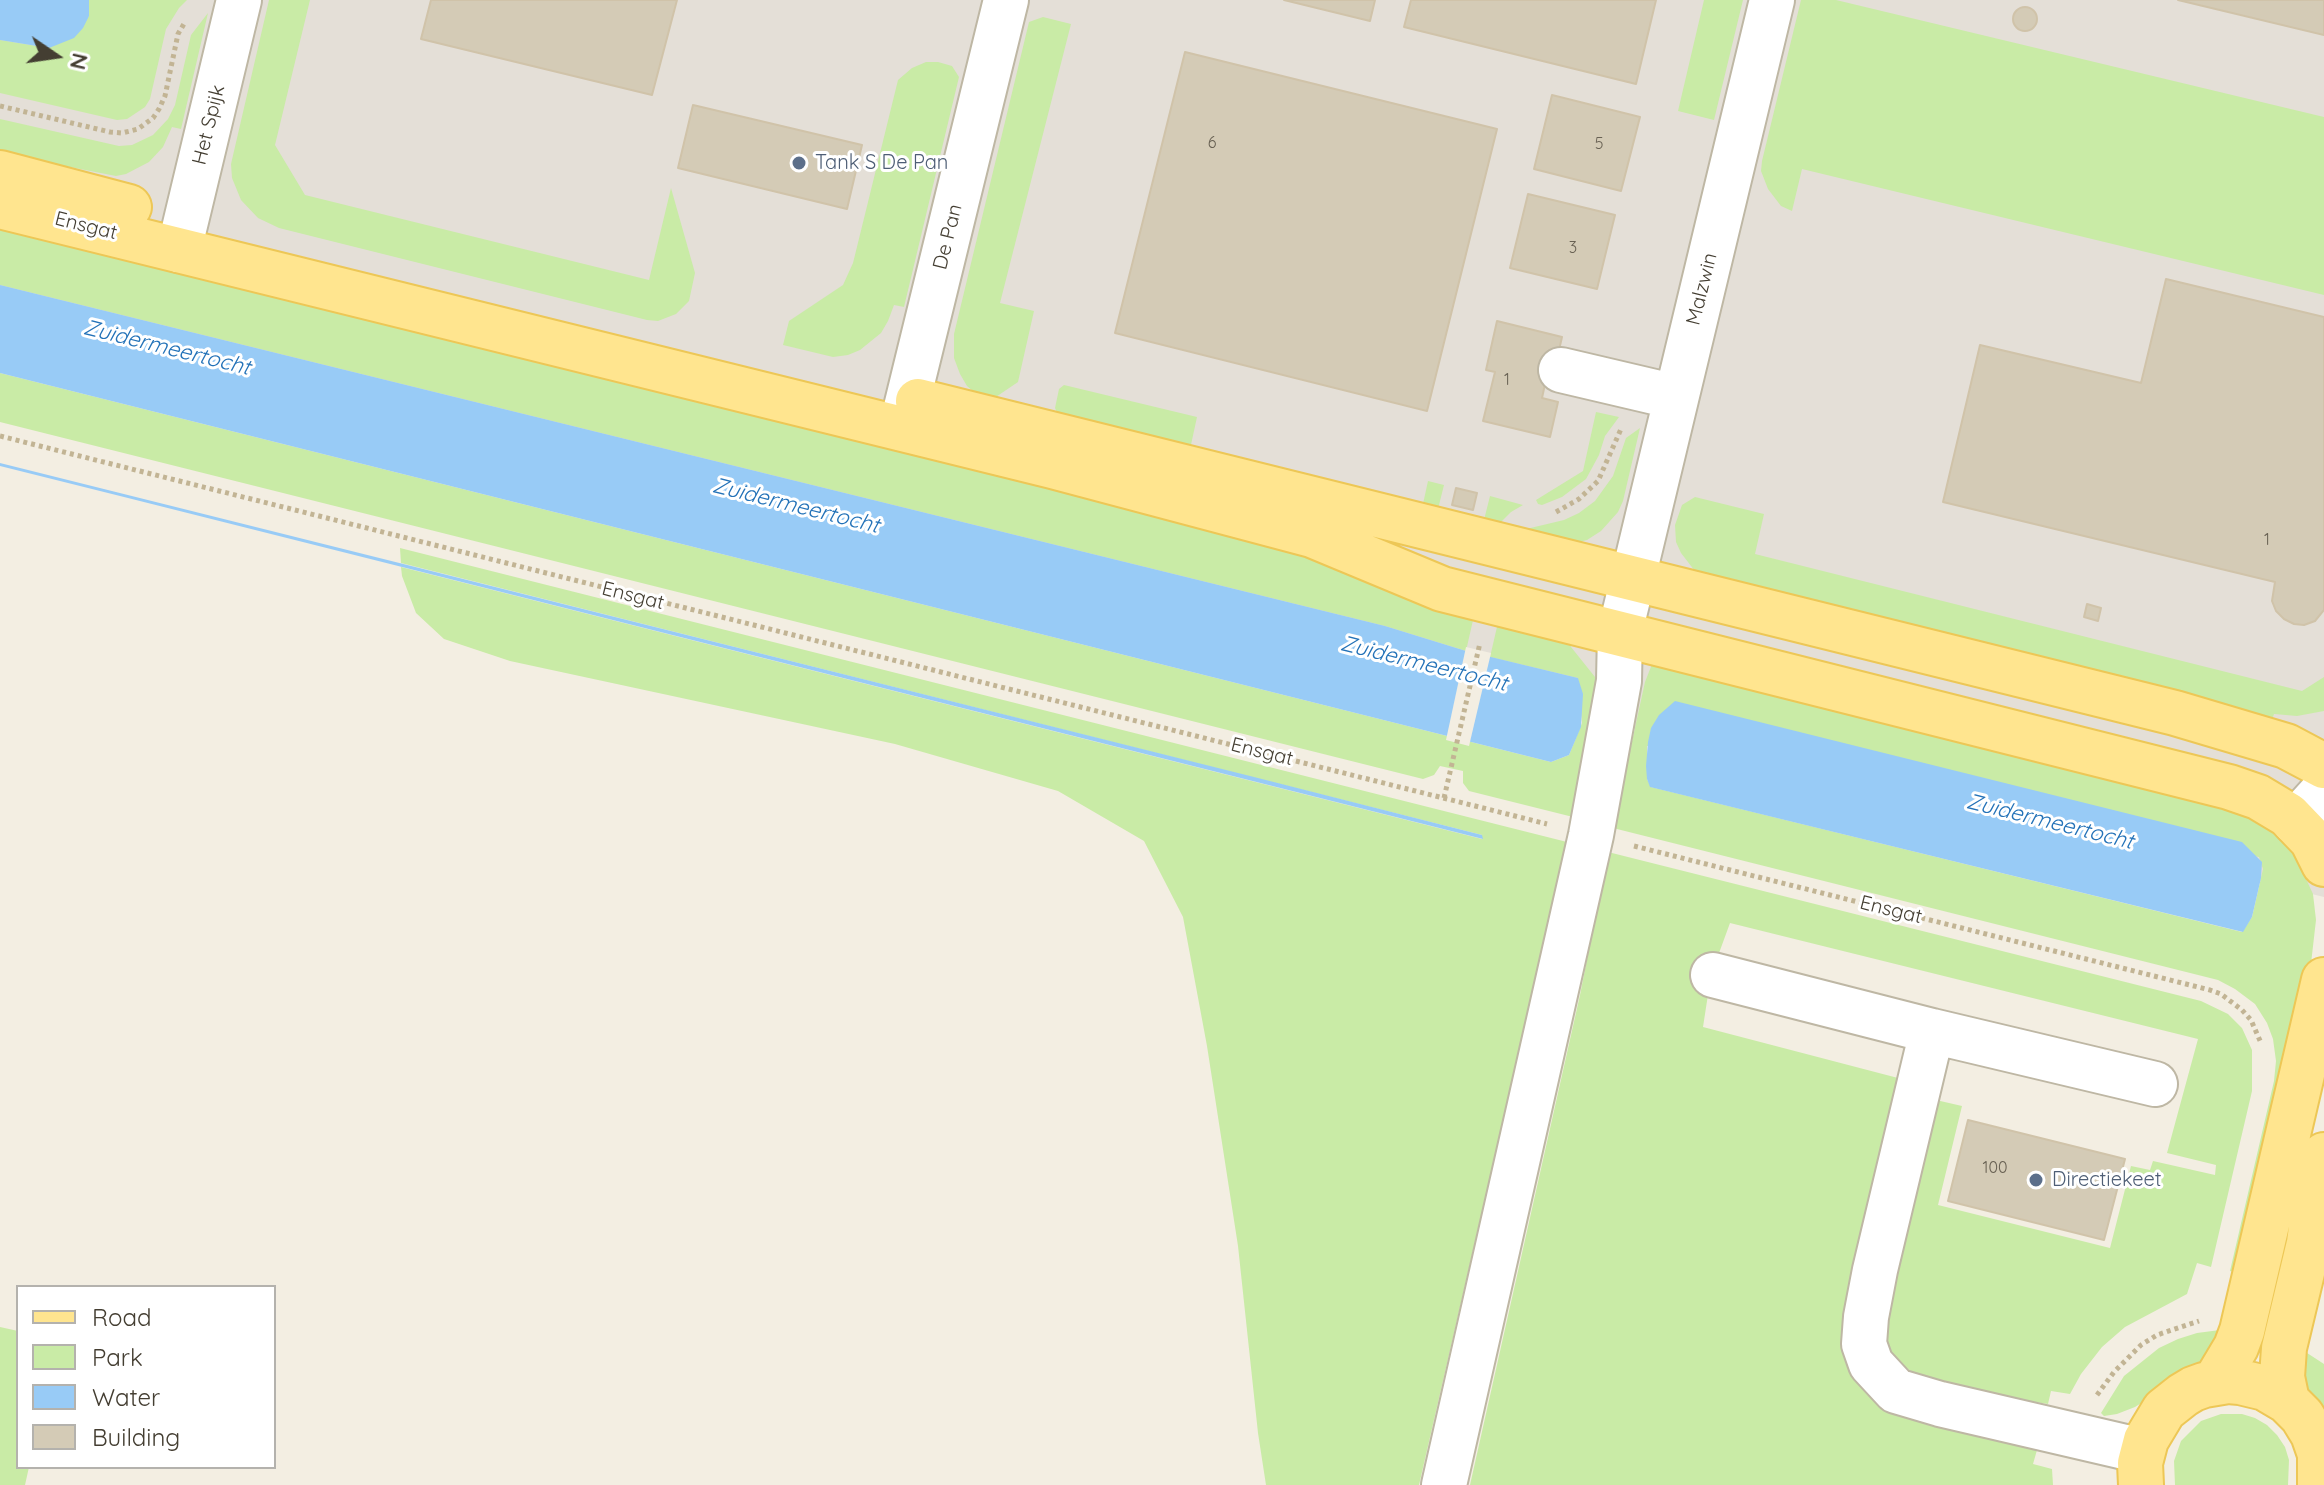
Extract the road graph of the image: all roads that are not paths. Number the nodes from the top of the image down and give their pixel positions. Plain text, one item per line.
1 (239, 0) edge
2 (1006, 0) edge
3 (1772, 0) edge
4 (0, 173) edge
5 (0, 206) edge
6 (182, 236) junction
7 (1561, 370) dead end
8 (1674, 405) junction
9 (905, 413) junction
10 (1633, 579) junction
11 (1620, 632) junction
12 (2324, 766) edge
13 (2324, 790) edge
14 (2295, 822) junction
15 (2324, 864) edge
16 (1713, 975) dead end
17 (2324, 980) edge
18 (1932, 1031) junction
19 (2155, 1084) dead end
20 (2324, 1155) edge
21 (2215, 1382) junction
22 (2287, 1401) junction
23 (2321, 1466) edge
24 (2142, 1468) edge
25 (1444, 1485) edge

1 - 6 street, Het Spijk
2 - 9 street, De Pan
3 - 8 street, Malzwin
4 - 6 main road, Ensgat
5 - 6 main road, Ensgat
6 - 9 main road, Ensgat
7 - 8 street
8 - 10 street, Malzwin
9 - 10 main road, Ensgat
9 - 11 main road, Ensgat
10 - 11 street, Malzwin
10 - 12 main road, Ensgat
11 - 14 main road, Ensgat
11 - 25 street, Malzwin
13 - 14 street
14 - 15 main road, Ensgat
16 - 18 street
17 - 21 main road
18 - 19 street
18 - 24 street
20 - 22 main road
21 - 22 main road
21 - 24 main road
22 - 23 main road

